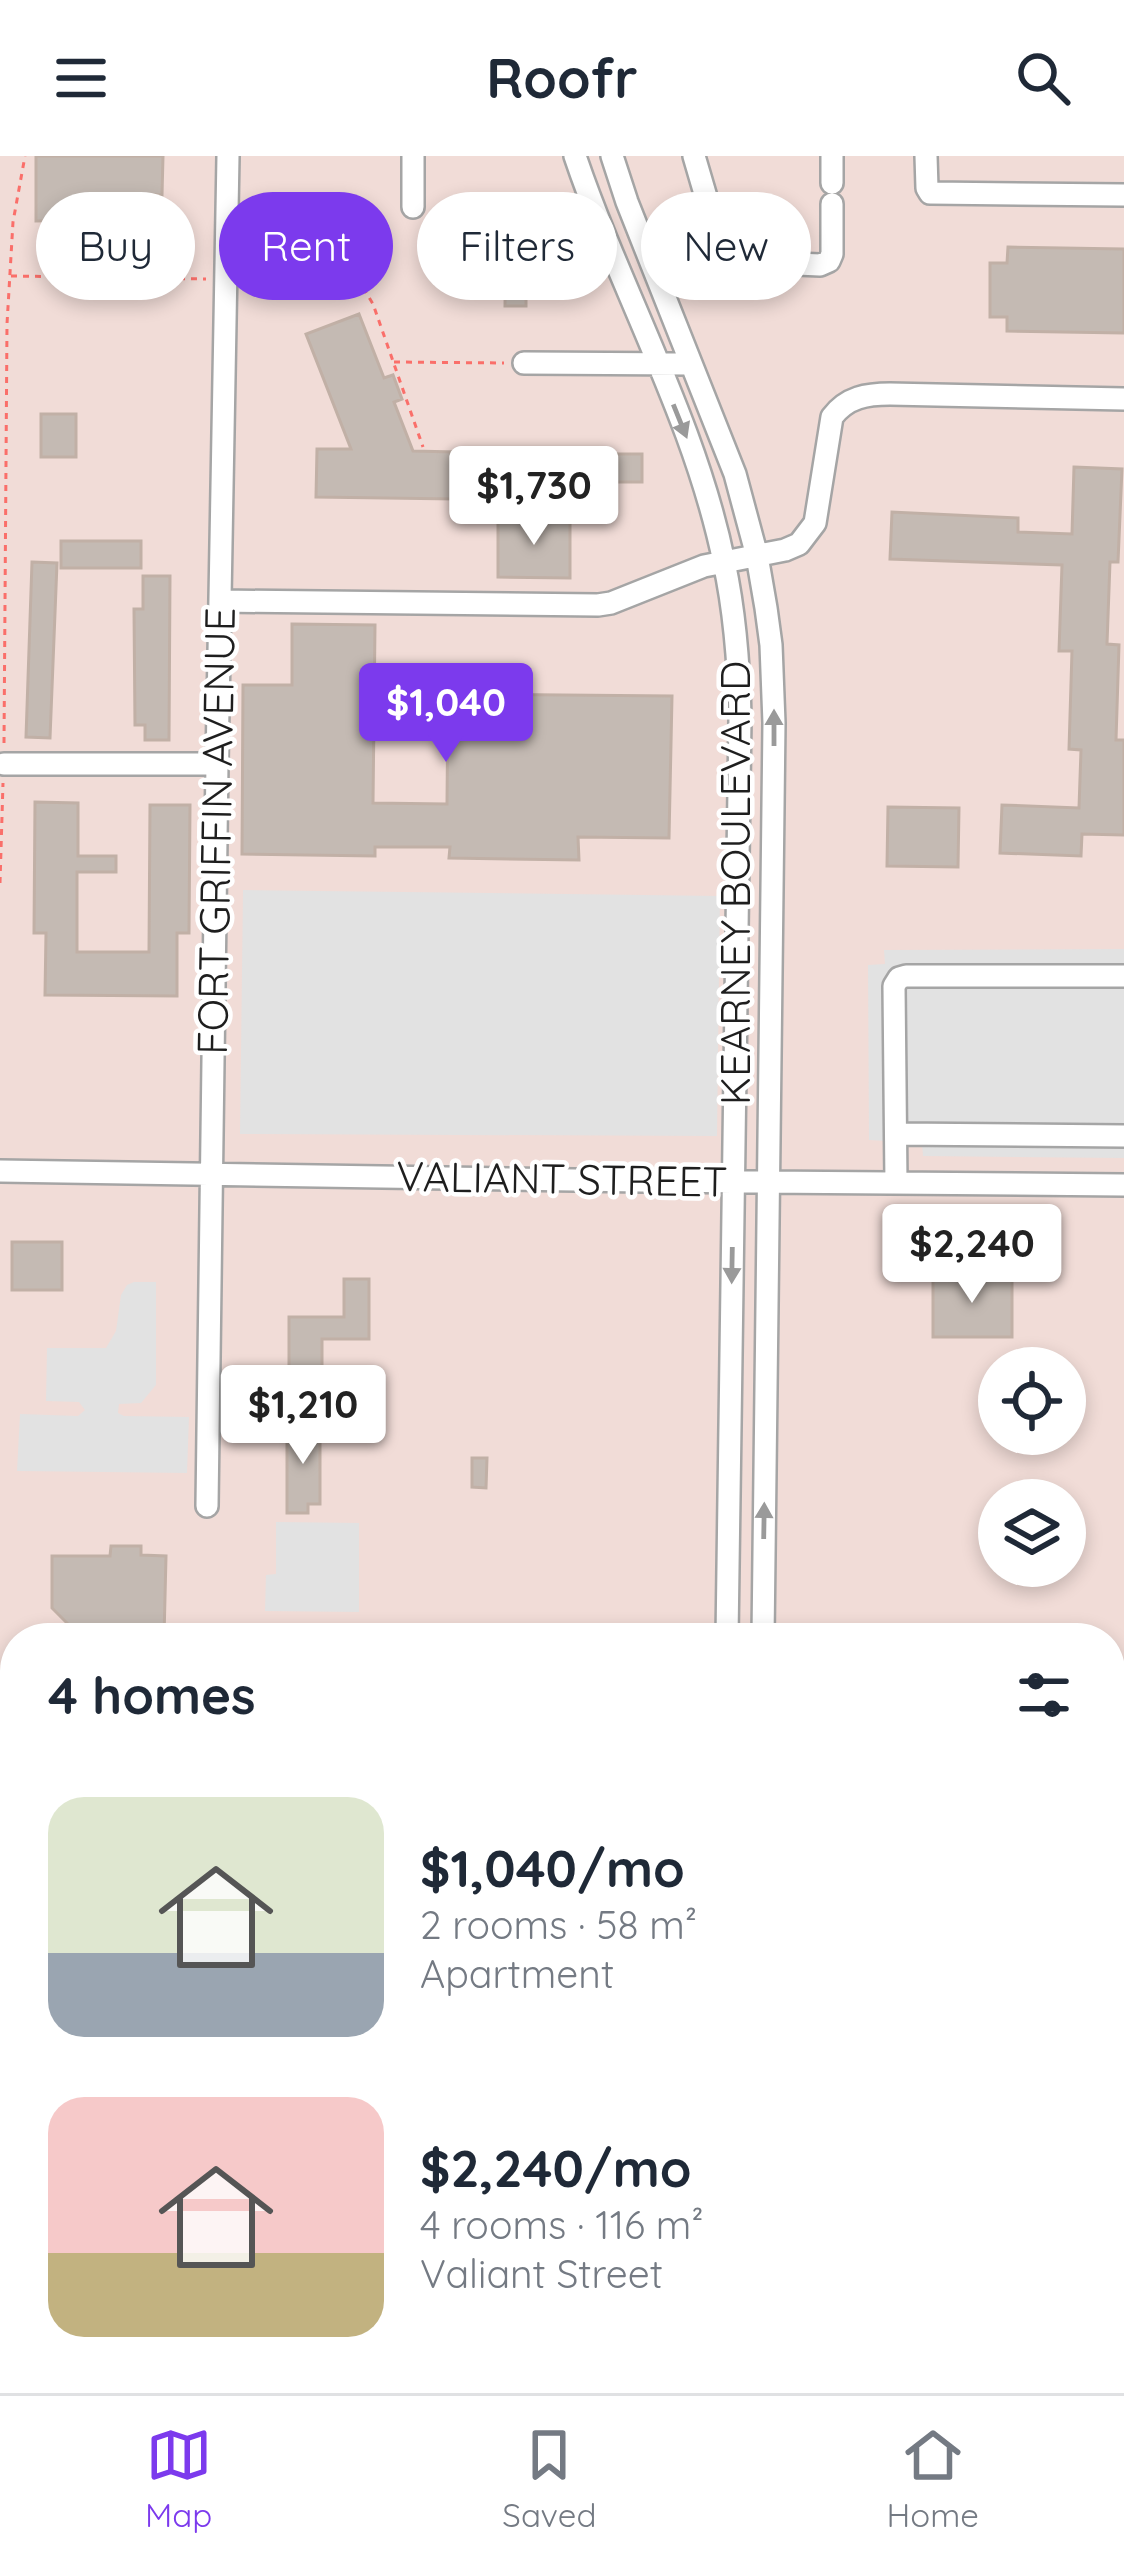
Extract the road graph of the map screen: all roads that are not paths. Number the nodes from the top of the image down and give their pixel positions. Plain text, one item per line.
1 (228, 156) edge
2 (413, 156) edge
3 (575, 156) edge
4 (612, 156) edge
5 (694, 156) edge
6 (832, 156) edge
7 (926, 156) edge
8 (1124, 195) edge
9 (413, 207) dead end
10 (524, 363) road end
11 (658, 364) junction
12 (692, 364) junction
13 (1124, 399) edge
14 (757, 556) junction
15 (724, 561) junction
16 (220, 601) junction
17 (4, 764) road end
18 (217, 764) junction
19 (1124, 976) edge
20 (896, 1134) junction
21 (1124, 1136) edge
22 (0, 1171) edge
23 (212, 1173) junction
24 (733, 1181) junction
25 (768, 1181) junction
26 (896, 1183) junction
27 (1124, 1185) edge
28 (207, 1506) dead end
29 (727, 1623) edge
30 (763, 1623) edge

1 - 16 street, FORT GRIFFIN AVENUE
2 - 9 street
3 - 11 street, KEARNEY BOULEVARD
4 - 12 street, KEARNEY BOULEVARD
5 - 6 street
7 - 8 street
10 - 11 street
11 - 12 street
11 -> 15 street, KEARNEY BOULEVARD
12 - 14 street, KEARNEY BOULEVARD
13 - 14 street
14 - 15 street
25 -> 14 street, KEARNEY BOULEVARD
15 - 16 street
15 - 24 street, KEARNEY BOULEVARD
16 - 18 street, FORT GRIFFIN AVENUE
17 - 18 street
18 - 23 street, FORT GRIFFIN AVENUE
19 - 20 street
20 - 21 street
20 - 26 street
22 - 23 street, VALIANT STREET
23 - 24 street, VALIANT STREET
23 - 28 street, FORT GRIFFIN AVENUE
24 - 25 street, VALIANT STREET
24 -> 29 street, KEARNEY BOULEVARD
25 - 26 street, VALIANT STREET
30 -> 25 street, KEARNEY BOULEVARD
26 - 27 street, VALIANT STREET

